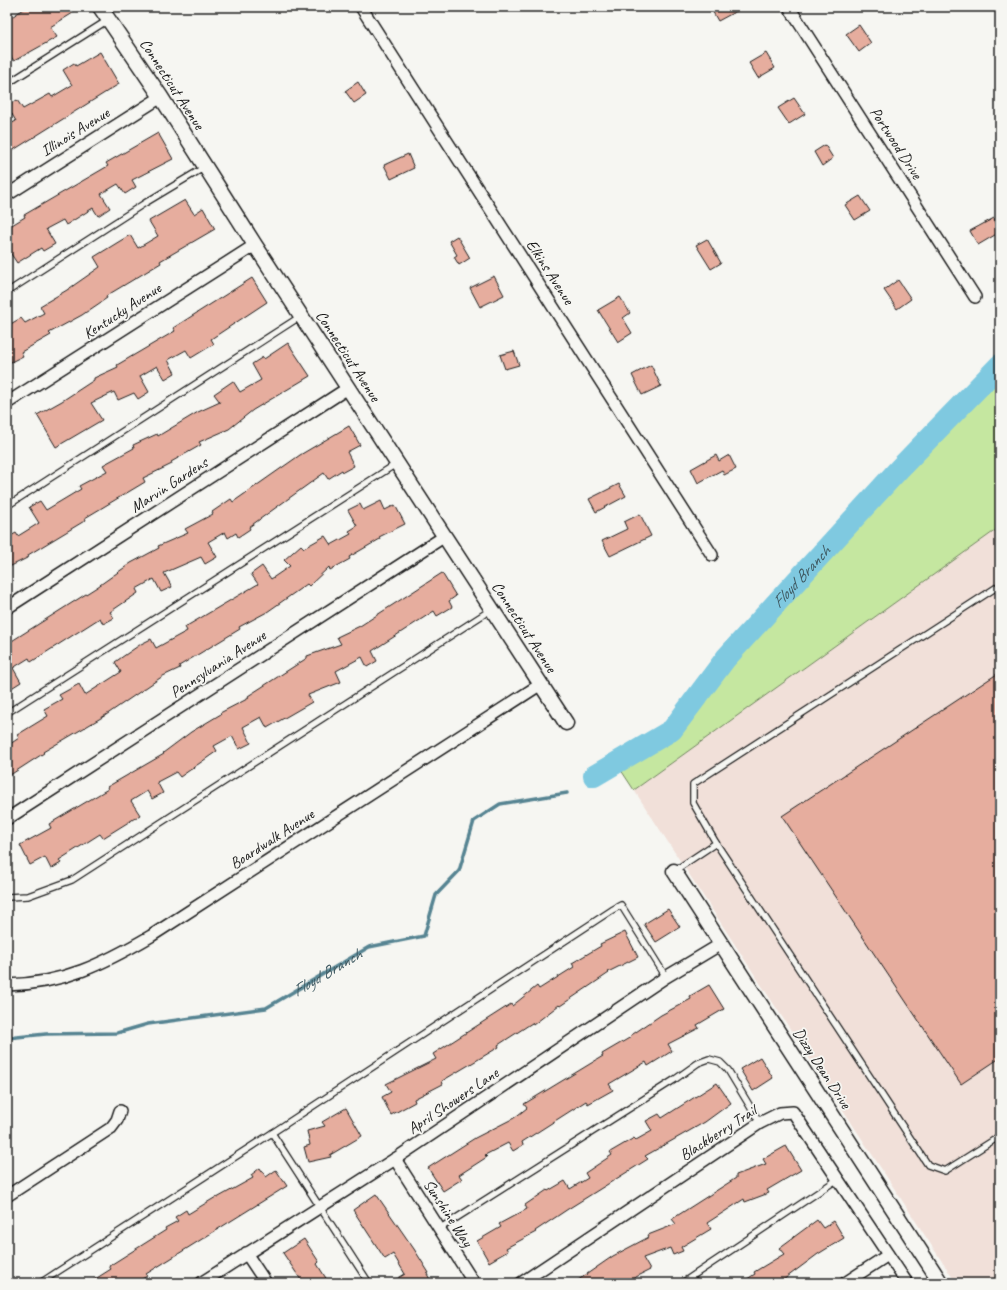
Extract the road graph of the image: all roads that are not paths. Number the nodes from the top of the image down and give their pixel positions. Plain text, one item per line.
1 (100, 7) edge
2 (361, 7) edge
3 (789, 7) edge
4 (109, 20) junction
5 (7, 84) edge
6 (161, 97) junction
7 (205, 166) junction
8 (7, 195) edge
9 (255, 245) junction
10 (7, 292) edge
11 (975, 297) dead end
12 (301, 316) junction
13 (348, 388) junction
14 (7, 403) edge
15 (398, 463) junction
16 (7, 506) edge
17 (446, 536) junction
18 (712, 555) dead end
19 (1000, 585) edge
20 (7, 608) edge
21 (492, 609) junction
22 (541, 684) junction
23 (7, 713) edge
24 (566, 723) dead end
25 (7, 819) edge
26 (716, 843) junction
27 (674, 871) joint
28 (7, 897) edge
29 (721, 944) junction
30 (666, 977) junction
31 (7, 985) edge
32 (120, 1111) dead end
33 (760, 1123) junction
34 (272, 1133) junction
35 (1000, 1136) edge
36 (394, 1159) junction
37 (838, 1179) junction
38 (7, 1196) edge
39 (321, 1208) junction
40 (440, 1229) junction
41 (246, 1253) junction
42 (888, 1254) junction
43 (40, 1283) edge
44 (201, 1283) edge
45 (266, 1283) edge
46 (369, 1283) edge
47 (474, 1283) edge
48 (521, 1283) edge
49 (682, 1283) edge
50 (845, 1283) edge
51 (907, 1283) edge
52 (941, 1283) edge

1 - 4 street, Connecticut Avenue
2 - 18 street, Elkins Avenue
3 - 11 street, Portwood Drive
4 - 5 lane
4 - 6 street, Connecticut Avenue
6 - 7 street, Connecticut Avenue
6 - 8 street, Illinois Avenue
7 - 9 street, Connecticut Avenue
7 - 10 lane
9 - 12 street, Connecticut Avenue
9 - 14 street, Kentucky Avenue
12 - 13 street, Connecticut Avenue
12 - 16 lane
13 - 15 street, Connecticut Avenue
13 - 20 street, Marvin Gardens
15 - 17 street, Connecticut Avenue
15 - 23 lane
17 - 21 street, Connecticut Avenue
17 - 25 street, Pennsylvania Avenue
19 - 26 lane
21 - 22 street, Connecticut Avenue
21 - 28 lane
22 - 24 street, Connecticut Avenue
22 - 31 street, Boardwalk Avenue
26 - 27 lane
26 - 35 lane
27 - 29 street, Dizzy Dean Drive
29 - 30 street, April Showers Lane
29 - 52 street, Dizzy Dean Drive
30 - 34 lane
30 - 36 street, April Showers Lane
32 - 38 street
33 - 37 street, Blackberry Trail
33 - 40 lane
33 - 48 street, Blackberry Trail
34 - 39 lane
34 - 43 lane
36 - 39 street, April Showers Lane
36 - 40 street, Sunshine Way
37 - 42 street, Blackberry Trail
37 - 49 lane
39 - 41 street, April Showers Lane
39 - 46 lane
40 - 47 street, Sunshine Way
41 - 44 street, April Showers Lane
41 - 45 street
42 - 50 street
42 - 51 street, Blackberry Trail

